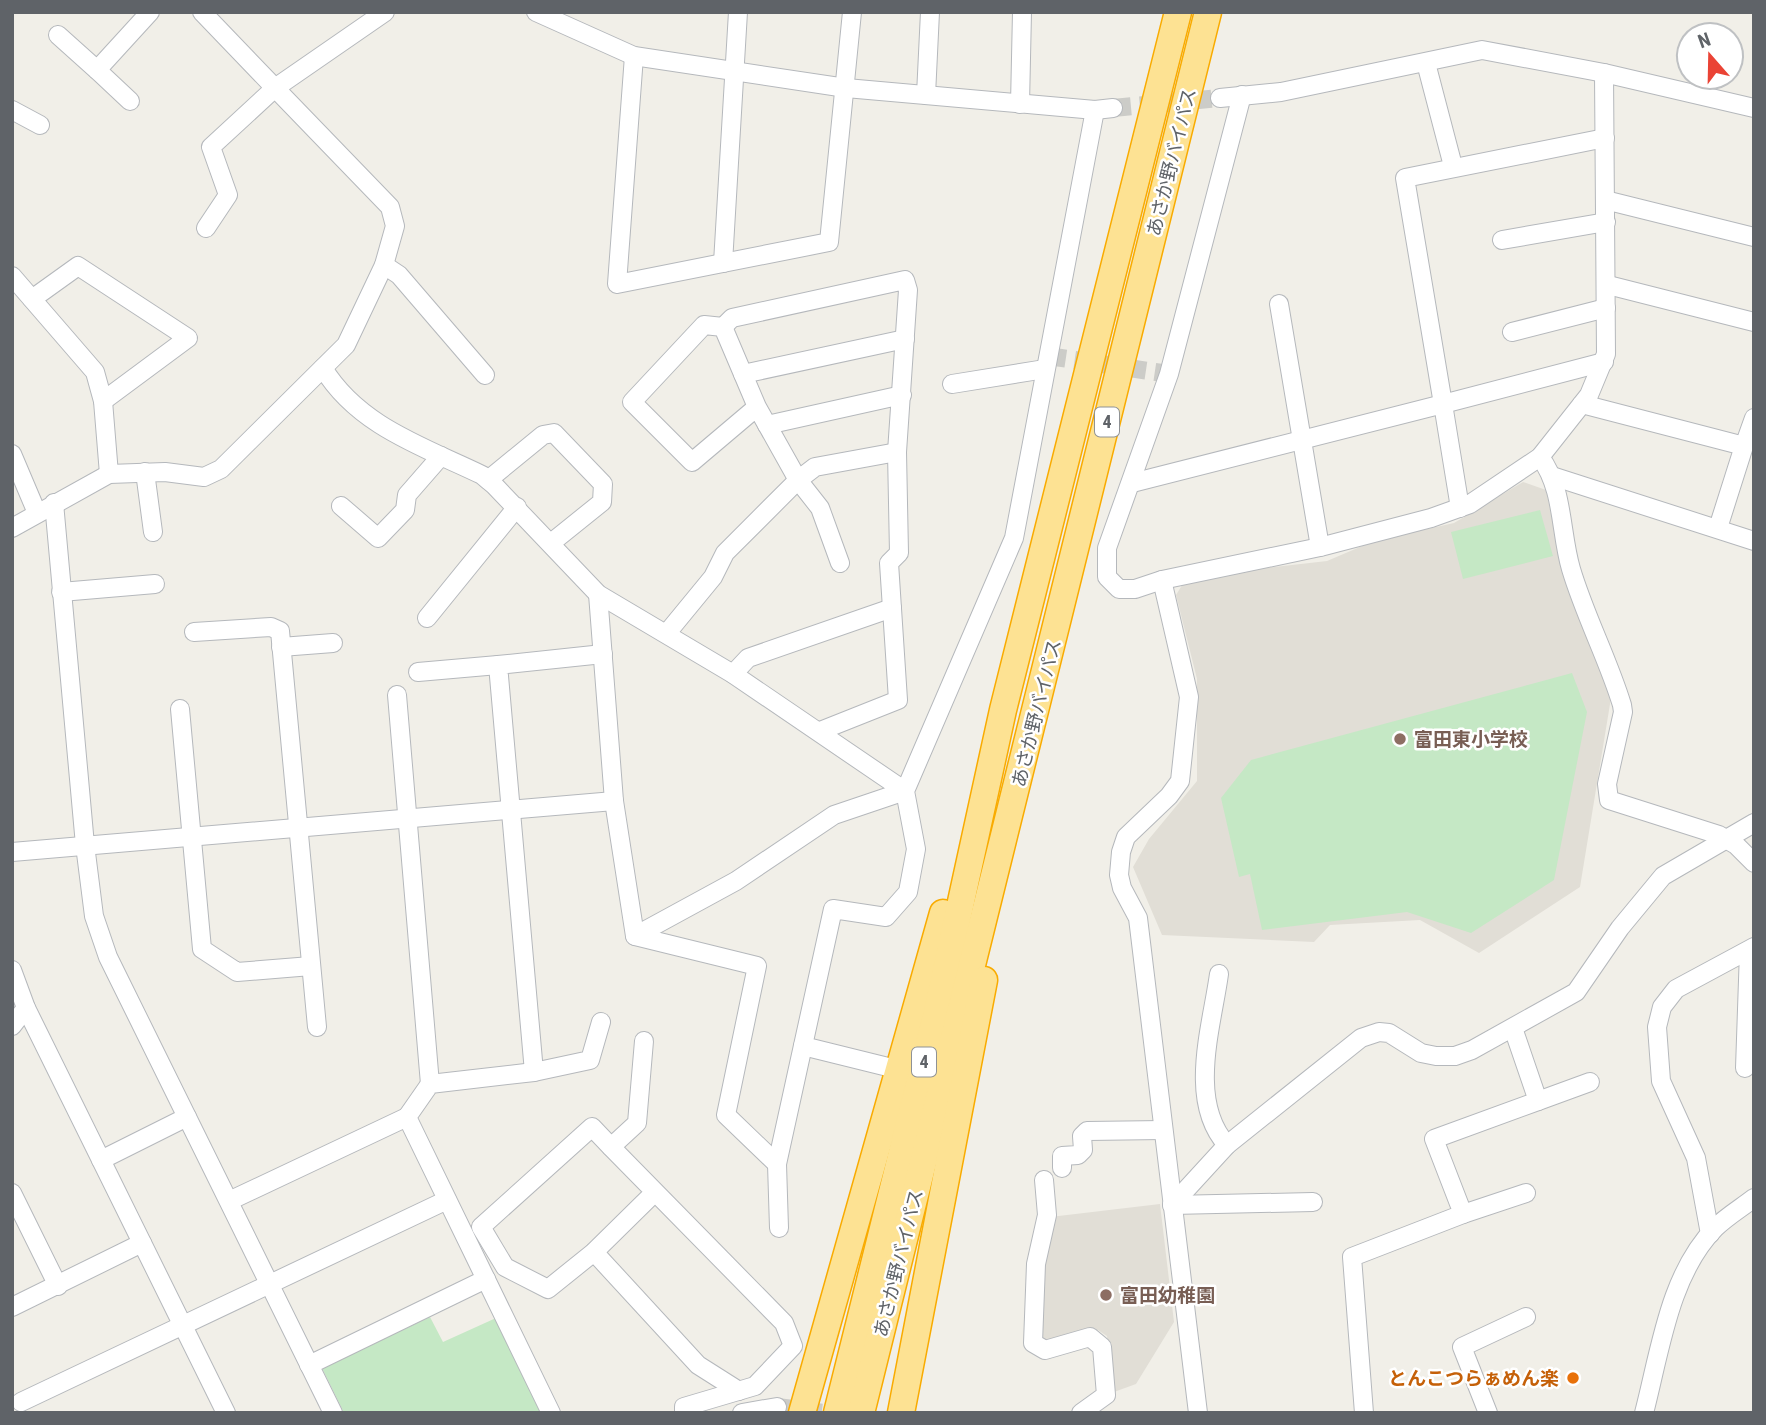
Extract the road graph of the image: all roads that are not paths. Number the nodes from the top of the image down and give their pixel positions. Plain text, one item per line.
1 (150, 12) edge
2 (385, 12) edge
3 (536, 12) edge
4 (738, 12) edge
5 (852, 12) edge
6 (930, 12) edge
7 (1023, 12) edge
8 (1178, 12) edge
9 (1208, 12) edge
10 (206, 13) edge
11 (58, 35) dead end
12 (634, 56) junction
13 (1426, 63) junction
14 (97, 69) junction
15 (736, 73) junction
16 (1604, 74) junction
17 (275, 88) junction
18 (846, 88) junction
19 (926, 95) junction
20 (1242, 95) junction
21 (1220, 98) tunnel mouth
22 (130, 101) dead end
23 (1020, 104) junction
24 (1754, 108) edge
25 (12, 110) edge
26 (40, 125) dead end
27 (1605, 138) junction
28 (1453, 166) junction
29 (1605, 200) junction
30 (1606, 222) junction
31 (206, 228) dead end
32 (1754, 237) edge
33 (1502, 240) dead end
34 (723, 263) junction
35 (384, 265) junction
36 (12, 276) edge
37 (1608, 285) junction
38 (32, 299) junction
39 (1279, 304) dead end
40 (1606, 308) junction
41 (1754, 322) edge
42 (723, 327) junction
43 (1512, 332) dead end
44 (905, 339) junction
45 (1604, 362) junction
46 (323, 368) junction
47 (1045, 369) junction
48 (743, 374) junction
49 (485, 375) dead end
50 (952, 384) dead end
51 (902, 395) junction
52 (103, 401) junction
53 (1443, 404) junction
54 (1581, 404) junction
55 (757, 407) junction
56 (1754, 418) edge
57 (767, 425) junction
58 (1304, 442) junction
59 (1744, 446) junction
60 (897, 452) junction
61 (12, 454) edge
62 (441, 456) junction
63 (1540, 457) junction
64 (145, 472) junction
65 (109, 474) junction
66 (1552, 476) junction
67 (488, 480) junction
68 (797, 480) junction
69 (1132, 484) junction
70 (54, 503) junction
71 (341, 506) dead end
72 (517, 507) junction
73 (1460, 508) junction
74 (37, 513) junction
75 (12, 528) edge
76 (1718, 528) junction
77 (153, 532) dead end
78 (1754, 541) edge
79 (551, 543) junction
80 (1320, 547) junction
81 (840, 563) dead end
82 (1162, 580) junction
83 (155, 584) dead end
84 (61, 592) junction
85 (598, 594) junction
86 (892, 608) junction
87 (427, 618) dead end
88 (194, 632) dead end
89 (667, 634) junction
90 (333, 643) dead end
91 (281, 647) junction
92 (603, 653) junction
93 (498, 665) junction
94 (418, 672) dead end
95 (733, 674) junction
96 (397, 695) dead end
97 (180, 709) dead end
98 (1003, 710) junction
99 (820, 731) junction
100 (905, 791) junction
101 (614, 801) junction
102 (510, 809) junction
103 (405, 818) junction
104 (1754, 823) edge
105 (299, 826) junction
106 (1007, 832) junction
107 (194, 836) junction
108 (1727, 839) junction
109 (85, 845) junction
110 (12, 852) edge
111 (1754, 863) edge
112 (635, 936) junction
113 (1751, 949) edge
114 (311, 966) junction
115 (12, 970) edge
116 (1219, 974) dead end
117 (26, 1008) junction
118 (601, 1022) dead end
119 (12, 1026) edge
120 (317, 1027) dead end
121 (1513, 1028) junction
122 (644, 1041) dead end
123 (803, 1046) junction
124 (1745, 1068) dead end
125 (896, 1069) junction
126 (534, 1072) junction
127 (1590, 1082) dead end
128 (430, 1084) junction
129 (1538, 1101) junction
130 (407, 1116) junction
131 (187, 1117) junction
132 (1163, 1130) junction
133 (1227, 1145) junction
134 (611, 1147) junction
135 (101, 1160) junction
136 (777, 1164) junction
137 (1062, 1168) dead end
138 (1044, 1180) dead end
139 (655, 1192) junction
140 (1526, 1193) dead end
141 (1754, 1198) edge
142 (447, 1200) junction
143 (14, 1202) edge
144 (229, 1202) junction
145 (1313, 1202) dead end
146 (1172, 1205) junction
147 (1463, 1214) junction
148 (779, 1228) dead end
149 (1710, 1234) junction
150 (142, 1243) junction
151 (594, 1252) junction
152 (486, 1279) junction
153 (268, 1285) junction
154 (58, 1286) junction
155 (12, 1307) edge
156 (1526, 1317) dead end
157 (183, 1328) junction
158 (309, 1366) junction
159 (739, 1391) junction
160 (19, 1403) edge
161 (789, 1410) edge
162 (226, 1413) edge
163 (333, 1413) edge
164 (551, 1413) edge
165 (684, 1413) edge
166 (742, 1413) edge
167 (837, 1413) edge
168 (861, 1413) edge
169 (901, 1413) edge
170 (1081, 1413) edge
171 (1198, 1413) edge
172 (1364, 1413) edge
173 (1488, 1413) edge
174 (1644, 1413) edge

1 - 14 street
2 - 17 street
3 - 12 street
4 - 15 street
5 - 18 street
6 - 19 street
7 - 23 street
8 - 98 highway, あさか野バイパス / 4
9 - 106 highway, あさか野バイパス / 4
10 - 17 street
11 - 14 street
12 - 15 street
12 - 34 street
13 - 16 street
13 - 20 street
13 - 28 street
14 - 22 street
15 - 18 street
15 - 34 street
16 - 24 street
16 - 27 street
17 - 31 street
17 - 35 street
18 - 19 street
18 - 34 street
19 - 23 street
20 - 21 street
20 - 69 street
23 - 47 street
25 - 26 street
27 - 28 street
27 - 29 street
28 - 53 street
29 - 30 street
29 - 32 street
30 - 33 street
30 - 37 street
35 - 46 street
35 - 49 street
36 - 38 street
37 - 40 street
37 - 41 street
38 - 52 street
38 - 52 street
39 - 58 street
40 - 43 street
40 - 45 street
42 - 44 street
42 - 48 street
42 - 55 street
44 - 48 street
44 - 51 street
45 - 53 street
45 - 54 street
46 - 62 street
46 - 64 street
47 - 50 street
47 - 100 street
48 - 55 street
51 - 57 street
51 - 60 street
52 - 65 street
53 - 58 street
53 - 73 street
54 - 59 street
54 - 63 street
55 - 57 street
56 - 59 street
57 - 68 street
58 - 69 street
58 - 80 street
59 - 76 street
60 - 68 street
60 - 86 street
61 - 74 street
62 - 67 street
62 - 71 street
63 - 66 street
63 - 73 street
64 - 65 street
64 - 77 street
65 - 70 street
66 - 76 street
66 - 108 street
67 - 72 street
67 - 79 street
68 - 81 street
68 - 89 street
69 - 82 street
70 - 74 street
70 - 84 street
72 - 79 street
72 - 87 street
73 - 80 street
74 - 75 street
76 - 78 street
79 - 85 street
80 - 82 street
82 - 132 street
83 - 84 street
84 - 109 street
85 - 89 street
85 - 92 street
86 - 95 street
86 - 99 street
88 - 91 street
89 - 95 street
90 - 91 street
91 - 105 street
92 - 93 street
92 - 101 street
93 - 94 street
93 - 102 street
95 - 99 street
96 - 103 street
97 - 107 street
98 - 125 highway
98 - 167 highway, あさか野バイパス / 4
99 - 100 street
100 - 112 street
100 - 123 street
101 - 102 street
101 - 112 street
102 - 103 street
102 - 126 street
103 - 105 street
103 - 128 street
104 - 108 street
105 - 107 street
105 - 114 street
106 - 168 highway, あさか野バイパス / 4
106 - 169 highway
107 - 109 street
107 - 114 street
108 - 111 street
108 - 121 street
109 - 110 street
109 - 131 street
112 - 136 street
113 - 124 street
113 - 149 street
114 - 120 street
115 - 117 street
116 - 133 street
117 - 119 street
117 - 135 street
118 - 126 street
121 - 129 street
121 - 133 street
122 - 134 street
123 - 125 street
123 - 136 street
125 - 161 highway
126 - 128 street
127 - 129 street
128 - 130 street
129 - 147 street
130 - 142 street
130 - 144 street
131 - 135 street
131 - 144 street
132 - 137 street
132 - 146 street
133 - 146 street
134 - 139 street
134 - 151 street
135 - 150 street
136 - 148 street
138 - 170 street
139 - 151 street
139 - 159 street
140 - 147 street
141 - 149 street
142 - 152 street
142 - 153 street
143 - 154 street
144 - 153 street
145 - 146 street
146 - 171 street
147 - 172 street
149 - 174 street
150 - 154 street
150 - 157 street
151 - 159 street
152 - 158 street
152 - 164 street
153 - 157 street
153 - 158 street
154 - 155 street
156 - 173 street
157 - 160 street
157 - 162 street
158 - 163 street
159 - 165 street
161 - 166 street

